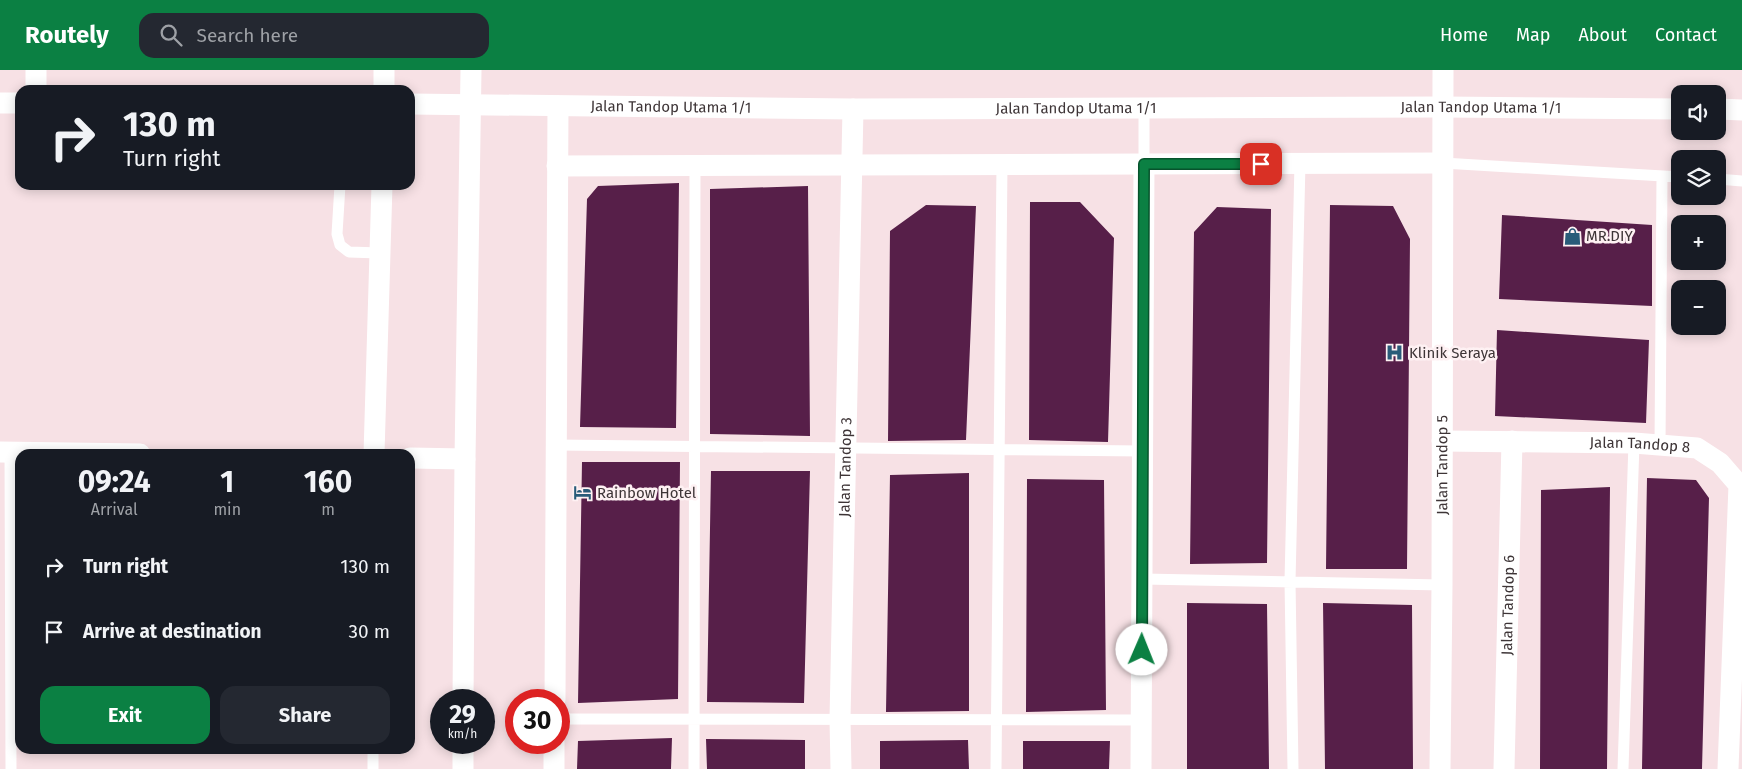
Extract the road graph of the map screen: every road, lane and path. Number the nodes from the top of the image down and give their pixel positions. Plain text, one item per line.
1 (36, 70) edge
2 (384, 70) edge
3 (471, 70) edge
4 (1443, 70) edge
5 (36, 85) edge
6 (384, 85) edge
7 (0, 103) edge
8 (15, 103) edge
9 (415, 104) edge
10 (471, 105) junction
11 (558, 106) junction
12 (1443, 107) junction
13 (1144, 108) junction
14 (853, 109) junction
15 (1671, 109) edge
16 (1726, 109) edge
17 (1742, 110) edge
18 (1443, 162) junction
19 (1300, 163) junction
20 (1002, 164) junction
21 (1144, 164) junction
22 (695, 165) junction
23 (852, 165) junction
24 (557, 166) junction
25 (1662, 176) junction
26 (1671, 176) edge
27 (1726, 179) edge
28 (1742, 180) edge
29 (340, 190) edge
30 (382, 190) edge
31 (380, 253) junction
32 (1442, 441) junction
33 (1512, 441) junction
34 (1634, 443) junction
35 (556, 445) junction
36 (1660, 445) junction
37 (696, 446) junction
38 (846, 448) junction
39 (374, 449) edge
40 (1000, 449) junction
41 (1143, 451) junction
42 (5, 452) edge
43 (415, 458) edge
44 (464, 459) junction
45 (1143, 579) junction
46 (1290, 582) junction
47 (1442, 585) junction
48 (463, 689) edge
49 (555, 689) edge
50 (570, 719) edge
51 (694, 719) junction
52 (840, 720) junction
53 (996, 720) junction
54 (1142, 720) junction
55 (373, 754) edge
56 (463, 754) edge
57 (554, 754) edge
58 (11, 769) edge
59 (373, 769) edge
60 (463, 769) edge
61 (554, 769) edge
62 (694, 769) edge
63 (841, 769) edge
64 (996, 769) edge
65 (1142, 769) edge
66 (1293, 769) edge
67 (1440, 769) edge
68 (1504, 769) edge
69 (1623, 769) edge
70 (1728, 769) edge

1 - 5 street
2 - 6 street
3 - 10 street
4 - 12 street, Jalan Tandop 5
7 - 8 street
9 - 10 street, Jalan Tandop Utama 1/1
10 - 11 street, Jalan Tandop Utama 1/1
10 - 44 street
11 - 14 street, Jalan Tandop Utama 1/1
11 - 24 street
12 - 13 street, Jalan Tandop Utama 1/1
12 - 15 street, Jalan Tandop Utama 1/1
12 - 18 street, Jalan Tandop 5
13 - 14 street, Jalan Tandop Utama 1/1
13 - 21 lane
14 - 23 street, Jalan Tandop 3
16 - 17 street
18 - 19 street
18 - 25 lane
18 - 32 street, Jalan Tandop 5
19 - 21 street
19 - 46 lane
20 - 21 street
20 - 23 street
20 - 40 lane
21 - 41 street
22 - 23 street
22 - 24 street
22 - 37 lane
23 - 38 street, Jalan Tandop 3
24 - 35 street
25 - 26 lane
25 - 36 lane
27 - 28 lane
29 - 31 lane
30 - 31 street
31 - 39 street
32 - 33 street, Jalan Tandop 8
32 - 47 street, Jalan Tandop 5
33 - 34 street, Jalan Tandop 8
33 - 68 street, Jalan Tandop 6
34 - 36 street, Jalan Tandop 8
34 - 69 lane
35 - 37 lane
35 - 49 street
36 - 70 street, Jalan Tandop 8
37 - 38 lane
37 - 51 lane
38 - 40 lane
38 - 52 street, Jalan Tandop 3
40 - 41 lane
40 - 53 lane
41 - 45 street
42 - 58 lane
43 - 44 street
44 - 48 street
45 - 46 lane
45 - 54 street
46 - 47 lane
46 - 66 lane
47 - 67 street, Jalan Tandop 5
50 - 51 lane
51 - 52 lane
51 - 62 lane
52 - 53 lane
52 - 63 street, Jalan Tandop 3
53 - 54 lane
53 - 64 lane
54 - 65 street
55 - 59 lane
56 - 60 street
57 - 61 street

